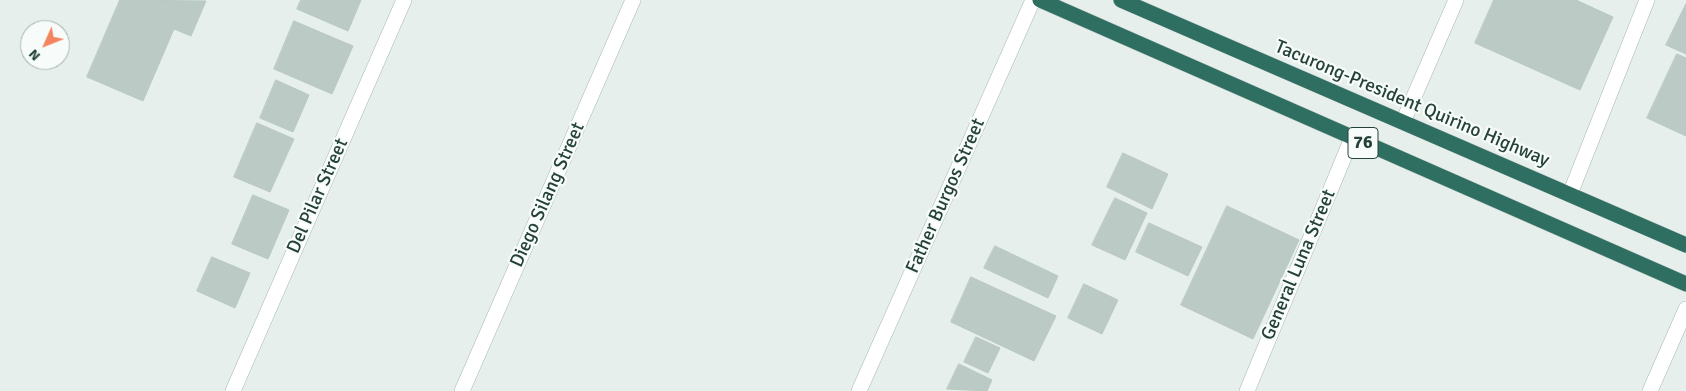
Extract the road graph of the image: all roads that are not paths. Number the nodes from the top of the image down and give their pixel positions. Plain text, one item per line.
1 (404, 0) edge
2 (633, 0) edge
3 (1033, 0) edge
4 (1040, 0) edge
5 (1122, 0) edge
6 (1456, 0) edge
7 (1647, 0) edge
8 (1403, 122) junction
9 (1352, 138) junction
10 (1570, 194) junction
11 (1686, 245) edge
12 (1686, 284) edge
13 (1686, 309) edge
14 (235, 390) edge
15 (462, 391) edge
16 (858, 391) edge
17 (1247, 391) edge
18 (1650, 391) edge

1 - 14 street, Del Pilar Street
2 - 15 street, Diego Silang Street
3 - 16 street, Father Burgos Street
4 - 9 highway, 76
5 - 8 highway, Tacurong-President Quirino Highway / 76
6 - 8 street
7 - 10 street
8 - 10 highway, Tacurong-President Quirino Highway / 76
9 - 12 highway, 76
9 - 17 street, General Luna Street
10 - 11 highway, Tacurong-President Quirino Highway / 76
13 - 18 street

